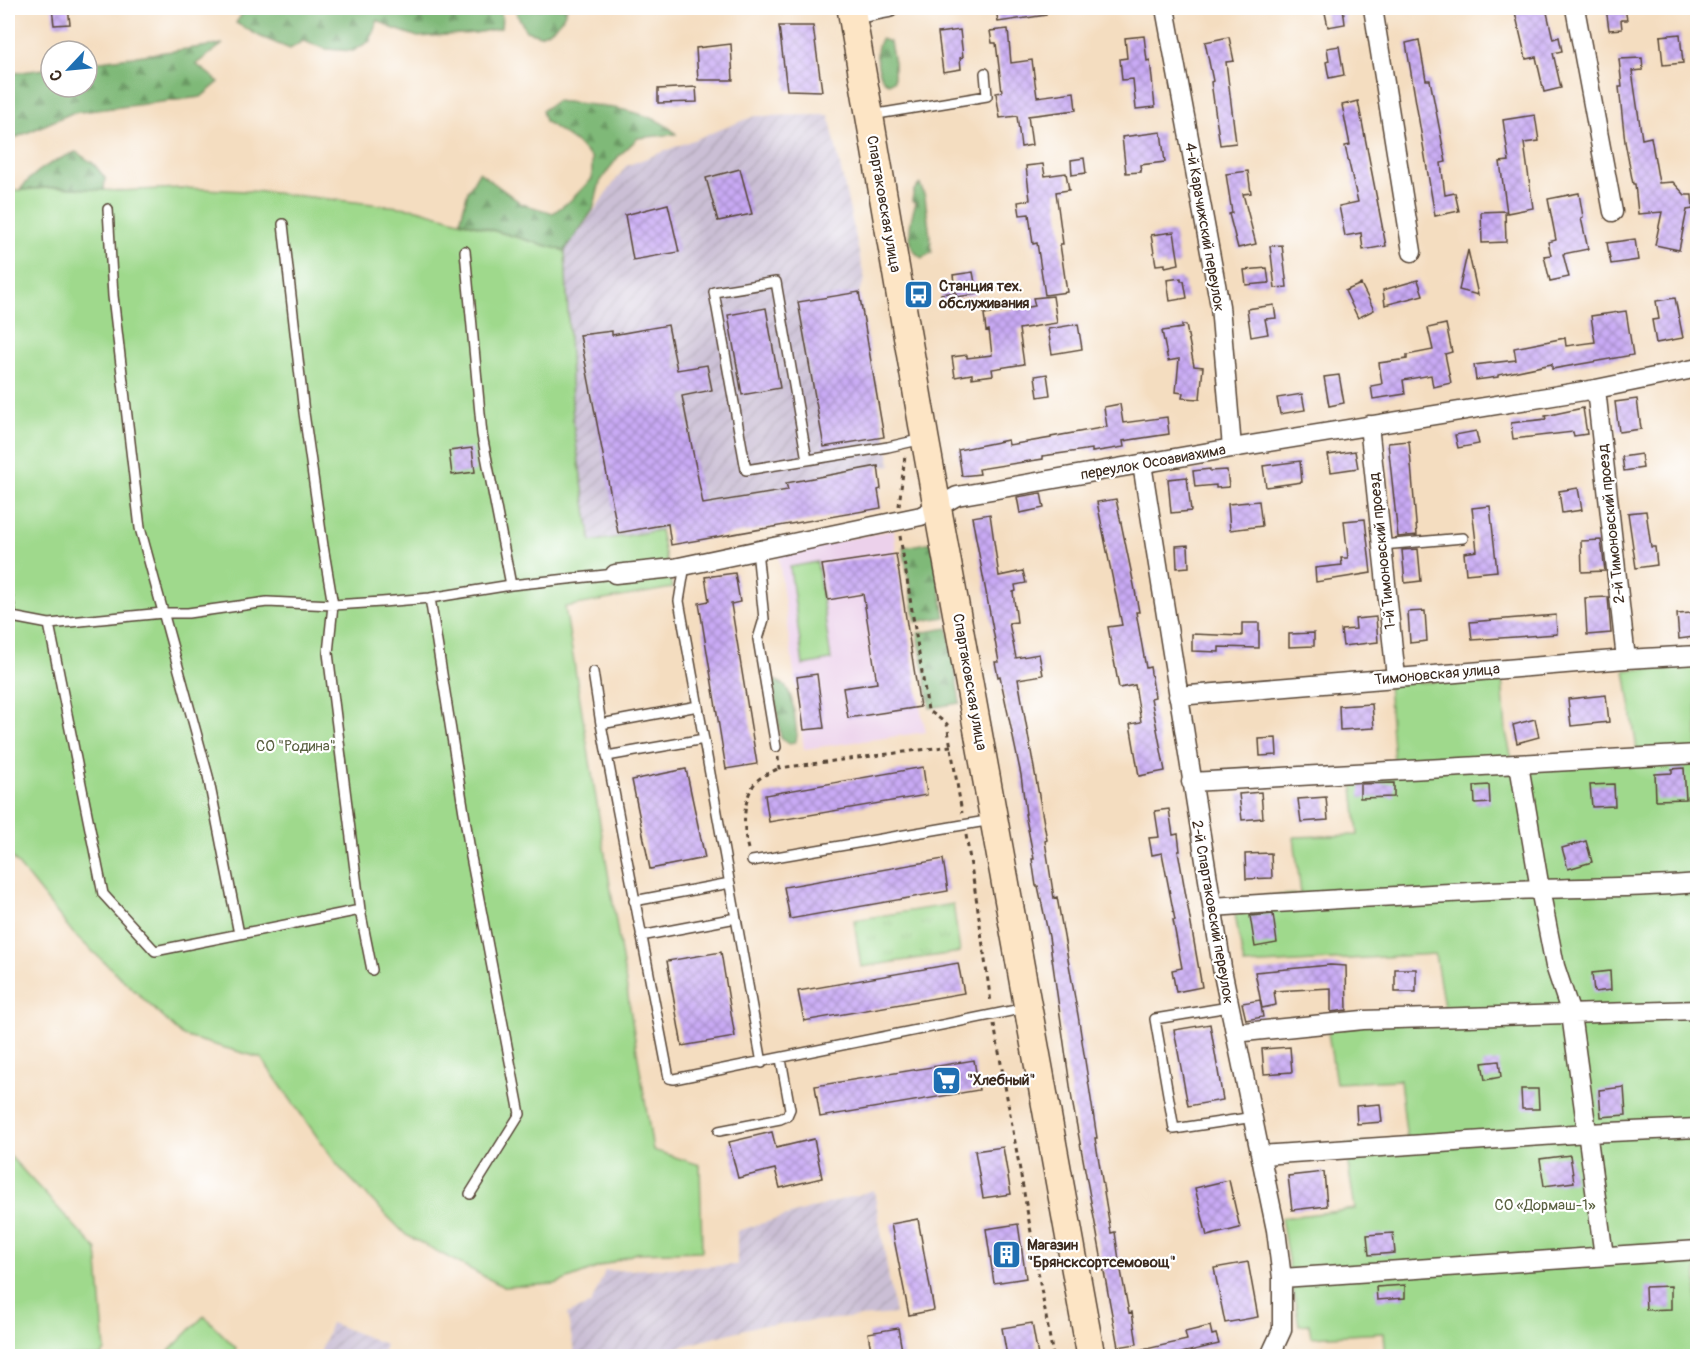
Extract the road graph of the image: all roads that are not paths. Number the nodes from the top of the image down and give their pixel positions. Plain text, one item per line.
1 (889, 8) edge
2 (1165, 8) edge
3 (1372, 8) edge
4 (1575, 8) edge
5 (852, 11) edge
6 (985, 73) dead end
7 (868, 116) junction
8 (108, 209) dead end
9 (1613, 212) dead end
10 (283, 224) dead end
11 (465, 251) dead end
12 (1412, 252) dead end
13 (1698, 368) edge
14 (1596, 389) junction
15 (1369, 425) junction
16 (925, 439) junction
17 (1232, 448) junction
18 (807, 460) junction
19 (1142, 464) junction
20 (937, 506) junction
21 (1463, 538) dead end
22 (1382, 545) junction
23 (757, 550) junction
24 (686, 565) junction
25 (615, 574) joint
26 (511, 585) junction
27 (8, 596) edge
28 (430, 598) junction
29 (333, 605) junction
30 (163, 613) junction
31 (49, 624) junction
32 (1698, 655) edge
33 (1626, 659) junction
34 (593, 672) dead end
35 (1396, 677) junction
36 (1178, 696) junction
37 (698, 706) junction
38 (601, 724) junction
39 (704, 740) junction
40 (776, 747) road end
41 (1698, 754) edge
42 (607, 756) junction
43 (1519, 765) junction
44 (1191, 782) junction
45 (995, 819) junction
46 (752, 861) road end
47 (730, 883) junction
48 (1698, 883) edge
49 (1540, 889) junction
50 (634, 901) junction
51 (1212, 907) junction
52 (360, 910) junction
53 (736, 918) junction
54 (239, 934) junction
55 (641, 936) junction
56 (372, 970) dead end
57 (1229, 1006) junction
58 (1029, 1008) junction
59 (1698, 1010) edge
60 (1570, 1014) junction
61 (1235, 1033) junction
62 (781, 1059) junction
63 (762, 1063) junction
64 (1254, 1117) junction
65 (1698, 1128) edge
66 (719, 1131) dead end
67 (1588, 1133) junction
68 (1261, 1155) junction
69 (470, 1194) dead end
70 (1698, 1250) edge
71 (1604, 1256) junction
72 (1282, 1278) junction
73 (1091, 1356) edge
74 (1270, 1356) edge

1 - 5 street
2 - 17 street, 4-й Карачижский переулок
3 - 12 street
4 - 9 street
5 - 7 street, Спартаковская улица
6 - 7 lane
7 - 16 street, Спартаковская улица
8 - 30 lane
10 - 29 lane
11 - 26 lane
13 - 14 street, переулок Осоавиахима
14 - 15 street, переулок Осоавиахима
14 - 33 street, 2-й Тимоновский проезд
15 - 17 street, переулок Осоавиахима
15 - 22 street, 1-й Тимоновский проезд
16 - 18 lane
16 - 20 street, Спартаковская улица
17 - 19 street, переулок Осоавиахима
18 - 18 lane
19 - 20 street, переулок Осоавиахима
19 - 36 street, 2-й Спартаковский переулок
20 - 23 street, переулок Осоавиахима
20 - 45 street, Спартаковская улица
21 - 22 lane
22 - 35 street, 1-й Тимоновский проезд
23 - 24 street, переулок Осоавиахима
23 - 40 lane
24 - 25 street, переулок Осоавиахима
24 - 37 lane
25 - 26 lane
26 - 28 lane
27 - 31 lane
28 - 29 lane
28 - 69 lane
29 - 30 lane
29 - 52 lane
30 - 31 lane
30 - 54 lane
31 - 54 lane
32 - 33 street, Тимоновская улица
33 - 35 street, Тимоновская улица
34 - 38 lane
35 - 36 street, Тимоновская улица
36 - 44 street, 2-й Спартаковский переулок
37 - 38 lane
37 - 39 lane
38 - 42 lane
39 - 42 lane
39 - 47 lane
41 - 43 street
42 - 50 lane
43 - 44 street
43 - 49 street
44 - 51 street, 2-й Спартаковский переулок
45 - 46 lane
45 - 58 street, Спартаковская улица
47 - 50 lane
47 - 53 lane
48 - 49 street
49 - 51 street
49 - 60 street
50 - 55 lane
51 - 57 street, 2-й Спартаковский переулок
52 - 54 lane
52 - 56 lane
53 - 55 lane
53 - 63 lane
55 - 63 lane
57 - 61 street, 2-й Спартаковский переулок
57 - 64 lane
58 - 62 lane
58 - 73 street, Спартаковская улица
59 - 60 street
60 - 61 street
60 - 67 street
61 - 64 street, 2-й Спартаковский переулок
62 - 63 lane
62 - 66 lane
64 - 68 street, 2-й Спартаковский переулок
65 - 67 street
67 - 68 street
67 - 71 street
68 - 72 street, 2-й Спартаковский переулок
70 - 71 street
71 - 72 street
72 - 74 street, 2-й Спартаковский переулок

